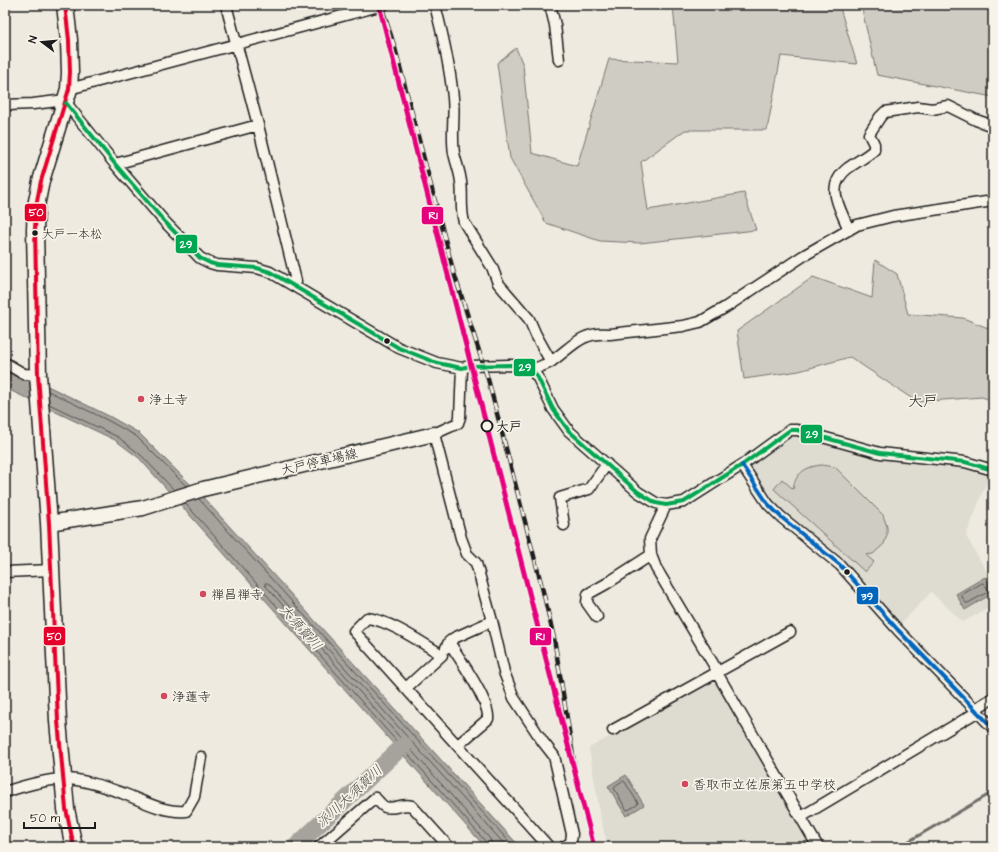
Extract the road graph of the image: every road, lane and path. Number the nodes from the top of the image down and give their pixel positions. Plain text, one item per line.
1 (65, 5) edge
2 (226, 5) edge
3 (383, 5) edge
4 (435, 5) edge
5 (550, 5) edge
6 (237, 43) junction
7 (559, 60) dead end
8 (67, 97) junction
9 (5, 105) edge
10 (258, 125) junction
11 (993, 126) edge
12 (115, 164) junction
13 (993, 201) edge
14 (849, 230) junction
15 (295, 285) junction
16 (551, 362) junction
17 (5, 363) edge
18 (462, 368) junction
19 (532, 370) junction
20 (38, 378) junction
21 (434, 434) junction
22 (607, 464) junction
23 (742, 465) junction
24 (993, 470) edge
25 (666, 505) junction
26 (49, 523) junction
27 (564, 525) dead end
28 (650, 555) junction
29 (52, 570) junction
30 (5, 572) edge
31 (597, 618) dead end
32 (492, 621) junction
33 (790, 632) dead end
34 (449, 642) junction
35 (442, 655) junction
36 (716, 674) junction
37 (406, 688) junction
38 (993, 698) edge
39 (976, 711) junction
40 (993, 728) edge
41 (613, 730) dead end
42 (458, 745) junction
43 (201, 757) dead end
44 (63, 778) junction
45 (5, 792) edge
46 (801, 816) junction
47 (74, 847) edge
48 (319, 847) edge
49 (449, 847) edge
50 (549, 847) edge
51 (564, 847) edge
52 (818, 847) edge

1 - 8 highway
2 - 6 street
3 - 6 street
4 - 16 street
5 - 7 street
6 - 8 street
6 - 10 street
8 - 9 street
8 - 12 street
8 - 20 highway
10 - 12 street
10 - 15 street
11 - 14 street
12 - 15 street
13 - 14 street
14 - 16 street
15 - 18 street
16 - 19 street
17 - 20 street
18 - 19 street
18 - 21 street
19 - 22 street
20 - 26 highway
21 - 26 main road, 大戸停車場線
21 - 32 street
22 - 25 street
22 - 27 street
23 - 24 street
23 - 25 street
23 - 39 street
25 - 28 street
26 - 29 highway
28 - 31 street
28 - 36 street
29 - 30 street
29 - 44 highway
32 - 34 street
32 - 51 street
33 - 36 street
34 - 35 street
34 - 42 street
35 - 37 street
35 - 37 street
36 - 41 street
36 - 46 street
37 - 42 street
38 - 39 street
39 - 40 street
39 - 46 street
42 - 50 street
43 - 44 street
44 - 45 street
44 - 47 highway
46 - 52 street
48 - 49 street

